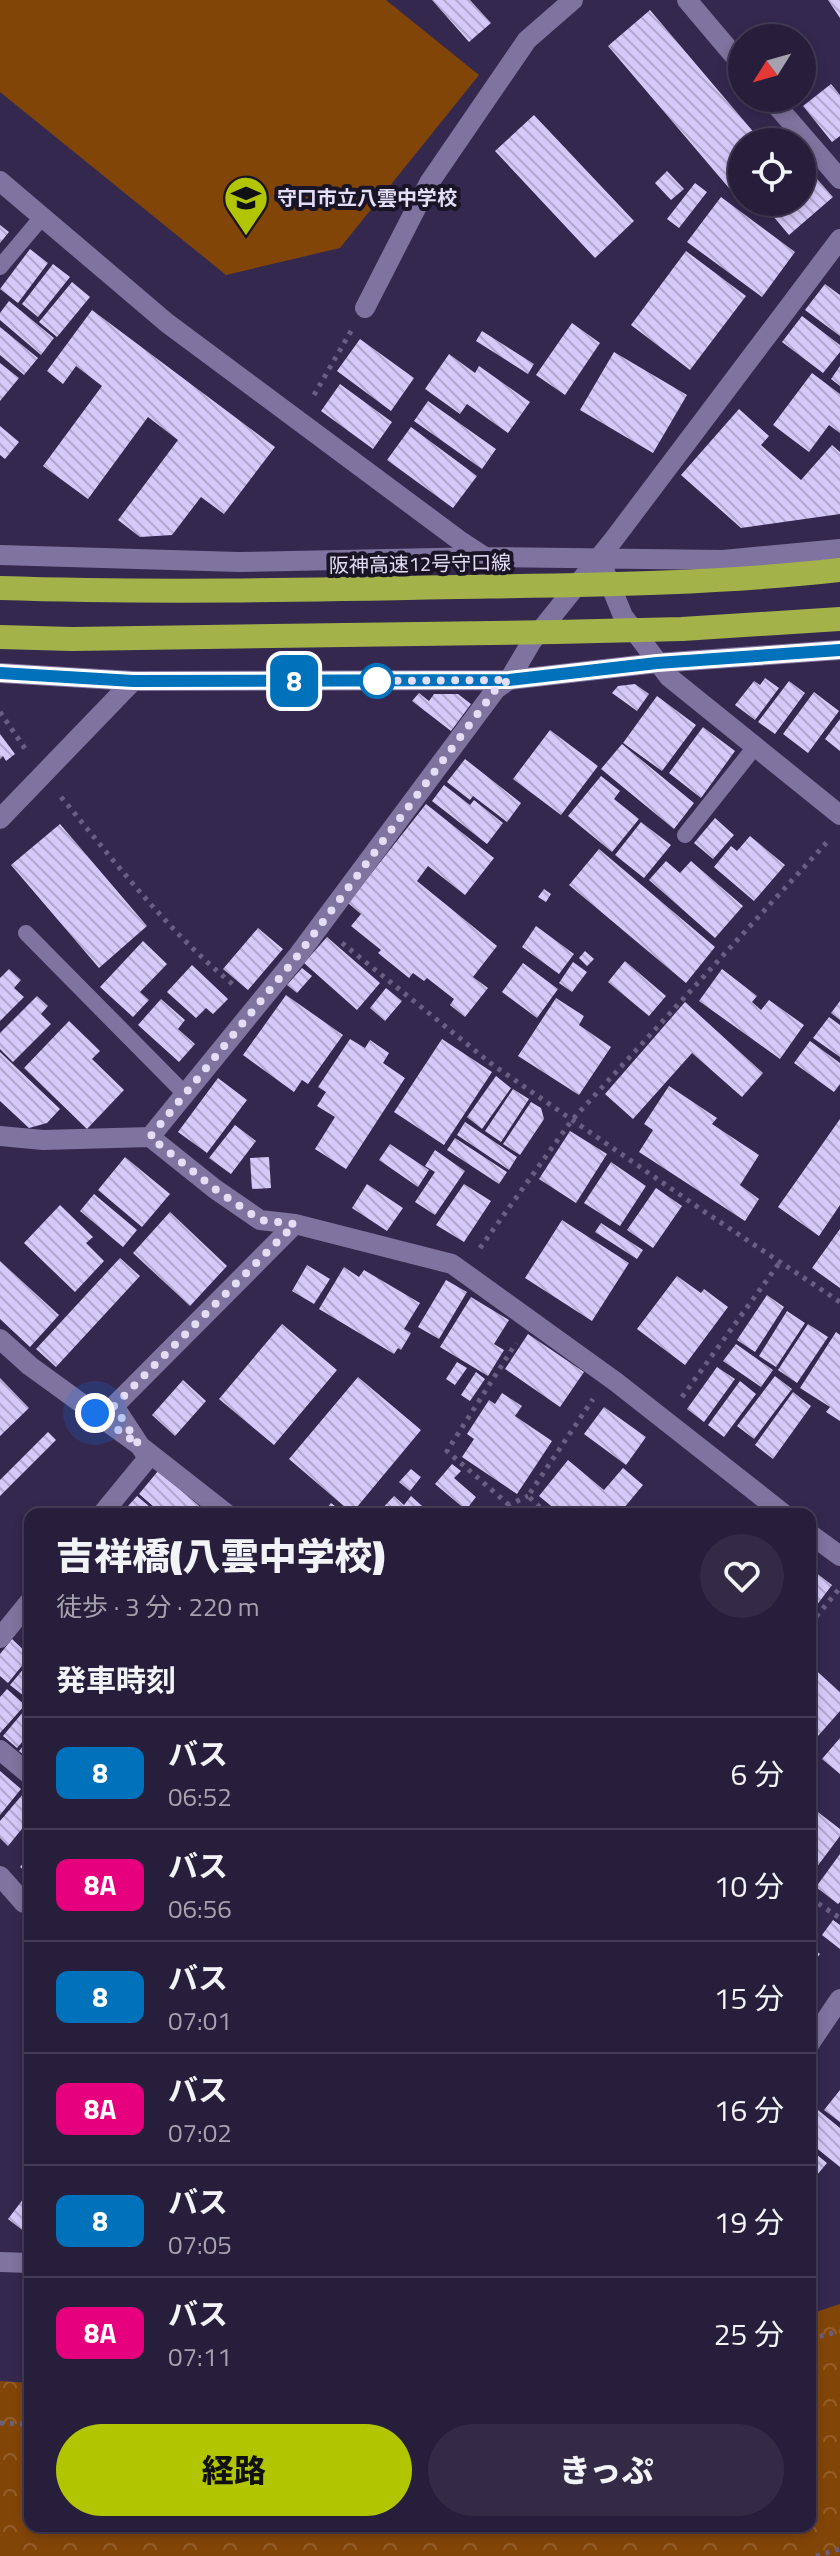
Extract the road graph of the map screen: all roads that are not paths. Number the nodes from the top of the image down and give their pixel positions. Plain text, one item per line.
1 (573, 0) edge
2 (687, 0) edge
3 (728, 48) edge
4 (782, 112) edge
5 (840, 179) edge
6 (0, 181) edge
7 (43, 216) junction
8 (840, 239) edge
9 (0, 267) edge
10 (365, 308) road end
11 (840, 549) edge
12 (0, 555) edge
13 (485, 557) junction
14 (599, 557) junction
15 (840, 570) edge
16 (0, 588) edge
17 (840, 619) edge
18 (0, 637) edge
19 (840, 650) edge
20 (657, 663) junction
21 (0, 673) edge
22 (509, 680) junction
23 (133, 681) junction
24 (754, 748) junction
25 (840, 815) edge
26 (0, 819) edge
27 (685, 835) dead end
28 (26, 933) dead end
29 (185, 1094) junction
30 (0, 1136) edge
31 (150, 1137) junction
32 (295, 1224) junction
33 (0, 1339) edge
34 (139, 1445) junction
35 (107, 1508) edge
36 (219, 1508) edge
37 (776, 1508) edge
38 (816, 1538) edge
39 (840, 1556) edge
40 (24, 1609) edge
41 (7, 1630) edge
42 (0, 1750) edge
43 (24, 1770) edge
44 (0, 1876) edge
45 (24, 1903) dead end
46 (840, 1999) edge
47 (816, 2034) edge
48 (0, 2262) edge
49 (24, 2263) edge

1 - 10 street
2 - 3 street
4 - 5 street
6 - 7 street
7 - 9 lane
7 - 13 street
8 - 14 street
11 - 14 street
12 - 13 street
13 - 14 street
14 - 20 street
14 - 22 street
15 - 16 highway, 阪神高速12号守口線
17 - 18 highway
19 - 20 street
20 - 22 street
20 - 24 street
21 - 23 street
22 - 23 street
22 - 29 street
23 - 26 street
24 - 25 street
24 - 27 lane
28 - 29 lane
29 - 31 street
30 - 31 street
31 - 32 street
32 - 34 street
32 - 37 street
33 - 34 street
34 - 35 street
34 - 36 street
38 - 39 street
40 - 41 street
42 - 43 street
44 - 45 street
46 - 47 street
48 - 49 street

